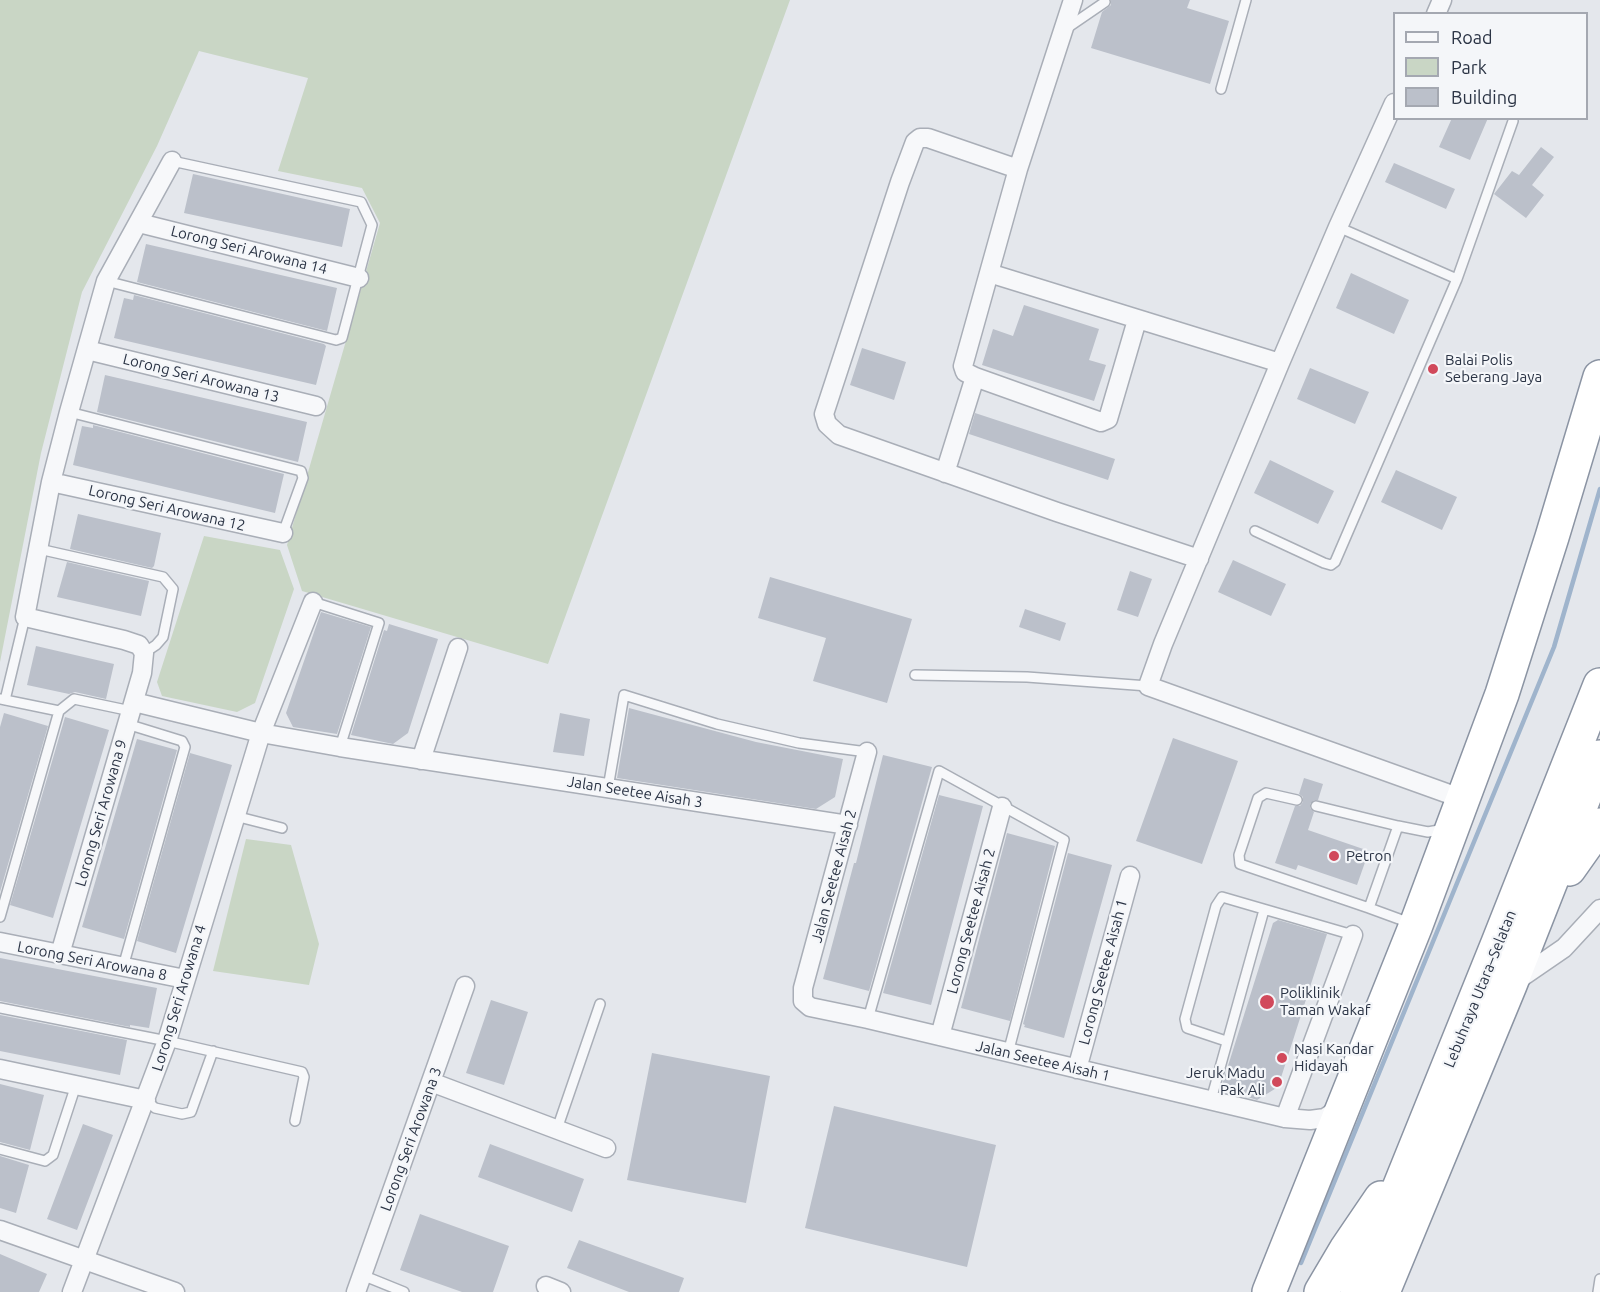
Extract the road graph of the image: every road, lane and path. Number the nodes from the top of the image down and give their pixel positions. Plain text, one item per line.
1 (1072, 0) edge
2 (1246, 0) edge
3 (1105, 2) dead end
4 (1063, 31) junction
5 (1221, 89) dead end
6 (1393, 108) edge
7 (1513, 121) dead end
8 (172, 160) joint
9 (1018, 169) junction
10 (139, 223) junction
11 (1338, 227) junction
12 (989, 273) junction
13 (358, 278) junction
14 (1457, 279) junction
15 (106, 281) junction
16 (1137, 320) junction
17 (87, 350) junction
18 (1280, 363) junction
19 (975, 377) junction
20 (1600, 377) edge
21 (316, 406) dead end
22 (69, 411) junction
23 (945, 473) junction
24 (51, 482) junction
25 (1255, 531) dead end
26 (284, 533) joint
27 (39, 549) junction
28 (1199, 559) junction
29 (313, 602) joint
30 (24, 617) junction
31 (458, 648) dead end
32 (144, 652) junction
33 (915, 675) dead end
34 (1600, 685) edge
35 (1148, 686) junction
36 (2, 699) edge
37 (60, 711) junction
38 (131, 712) junction
39 (261, 733) junction
40 (340, 747) junction
41 (867, 752) joint
42 (1600, 758) edge
43 (421, 760) junction
44 (608, 788) junction
45 (1297, 800) dead end
46 (1316, 806) dead end
47 (1002, 807) junction
48 (1458, 812) junction
49 (235, 816) junction
50 (848, 825) junction
51 (1600, 825) edge
52 (1398, 826) junction
53 (282, 828) dead end
54 (1130, 876) dead end
55 (1546, 896) junction
56 (1369, 908) junction
57 (1600, 909) edge
58 (1264, 910) junction
59 (0, 917) edge
60 (1416, 925) junction
61 (1353, 935) joint
62 (0, 942) edge
63 (60, 954) junction
64 (123, 967) junction
65 (185, 979) junction
66 (1510, 985) junction
67 (465, 986) dead end
68 (803, 1001) joint
69 (600, 1004) dead end
70 (0, 1008) edge
71 (868, 1019) junction
72 (939, 1036) junction
73 (167, 1041) junction
74 (1226, 1041) junction
75 (213, 1051) junction
76 (1008, 1053) junction
77 (0, 1069) edge
78 (1077, 1069) junction
79 (431, 1082) junction
80 (76, 1085) junction
81 (146, 1100) junction
82 (1211, 1100) junction
83 (1345, 1103) junction
84 (1285, 1118) junction
85 (295, 1121) dead end
86 (557, 1129) junction
87 (606, 1148) dead end
88 (0, 1149) edge
89 (1409, 1165) junction
90 (1319, 1169) junction
91 (0, 1230) edge
92 (85, 1260) junction
93 (1600, 1279) edge
94 (359, 1283) edge
95 (72, 1292) edge
96 (175, 1292) edge
97 (404, 1292) edge
98 (1269, 1292) edge
99 (1321, 1292) edge
100 (1357, 1292) edge
101 (1383, 1292) edge
102 (1598, 1292) edge

1 - 4 street
2 - 5 lane
3 - 4 lane
4 - 9 street
6 - 11 street
7 - 14 lane
8 - 10 street
8 - 13 lane
9 - 12 street
9 - 23 street
10 - 13 street, Lorong Seri Arowana 14
10 - 15 street
11 - 14 lane
11 - 18 street
12 - 16 street
12 - 19 street
13 - 15 lane
14 - 25 lane
15 - 17 street
16 - 18 street
16 - 19 street
17 - 21 street, Lorong Seri Arowana 13
17 - 22 street
18 - 28 street
19 - 23 street
20 - 48 highway
22 - 24 street
22 - 26 lane
23 - 28 street
24 - 26 street, Lorong Seri Arowana 12
24 - 27 street
27 - 30 street
27 - 32 lane
28 - 35 street
29 - 39 street, Lorong Seri Arowana 4
29 - 40 lane
30 - 32 street
30 - 36 lane
31 - 43 street
32 - 38 street, Lorong Seri Arowana 9
33 - 35 lane
34 - 89 highway, Lebuhraya Utara–Selatan
35 - 48 street
36 - 37 lane
37 - 38 lane
37 - 59 lane
38 - 39 street, Jalan Seetee Aisah 3
38 - 63 street, Lorong Seri Arowana 9
38 - 64 lane
39 - 40 street, Jalan Seetee Aisah 3
39 - 49 street, Lorong Seri Arowana 4
40 - 43 street, Jalan Seetee Aisah 3
41 - 44 lane
41 - 50 street, Jalan Seetee Aisah 2
42 - 55 highway, Lebuhraya Utara–Selatan
43 - 44 street, Jalan Seetee Aisah 3
44 - 50 street, Jalan Seetee Aisah 3
45 - 56 lane
46 - 52 lane
47 - 71 lane
47 - 72 street, Lorong Seetee Aisah 2
47 - 76 lane
48 - 52 lane
48 - 60 highway
49 - 53 lane
49 - 65 street, Lorong Seri Arowana 4
50 - 68 street, Jalan Seetee Aisah 2
51 - 55 highway
52 - 56 lane
54 - 78 street, Lorong Seetee Aisah 1
55 - 66 highway, Lebuhraya Utara–Selatan
56 - 60 lane
57 - 66 street
58 - 61 lane
58 - 74 lane
58 - 74 lane
60 - 83 highway
61 - 84 street
62 - 63 street, Lorong Seri Arowana 8
63 - 64 street, Lorong Seri Arowana 8
64 - 65 street, Lorong Seri Arowana 8
65 - 73 street, Lorong Seri Arowana 4
66 - 101 highway, Lebuhraya Utara–Selatan
67 - 79 street, Lorong Seri Arowana 3
68 - 71 street, Jalan Seetee Aisah 1
69 - 86 lane
70 - 73 lane
71 - 72 street, Jalan Seetee Aisah 1
72 - 76 street, Jalan Seetee Aisah 1
73 - 75 lane
73 - 81 street, Lorong Seri Arowana 4
74 - 82 lane
75 - 81 lane
75 - 85 lane
76 - 78 street, Jalan Seetee Aisah 1
77 - 80 street
78 - 82 street, Jalan Seetee Aisah 1
79 - 86 street
79 - 94 street, Lorong Seri Arowana 3
80 - 81 street
80 - 88 lane
81 - 92 street, Lorong Seri Arowana 4
82 - 84 street, Jalan Seetee Aisah 1
83 - 84 street, Jalan Seetee Aisah 1
83 - 90 highway
84 - 90 street, Jalan Seetee Aisah 1
86 - 87 street
89 - 99 highway
89 - 100 highway, Lebuhraya Utara–Selatan
90 - 98 highway
91 - 92 street
92 - 95 street, Lorong Seri Arowana 4
92 - 96 street
93 - 102 lane
94 - 97 lane

